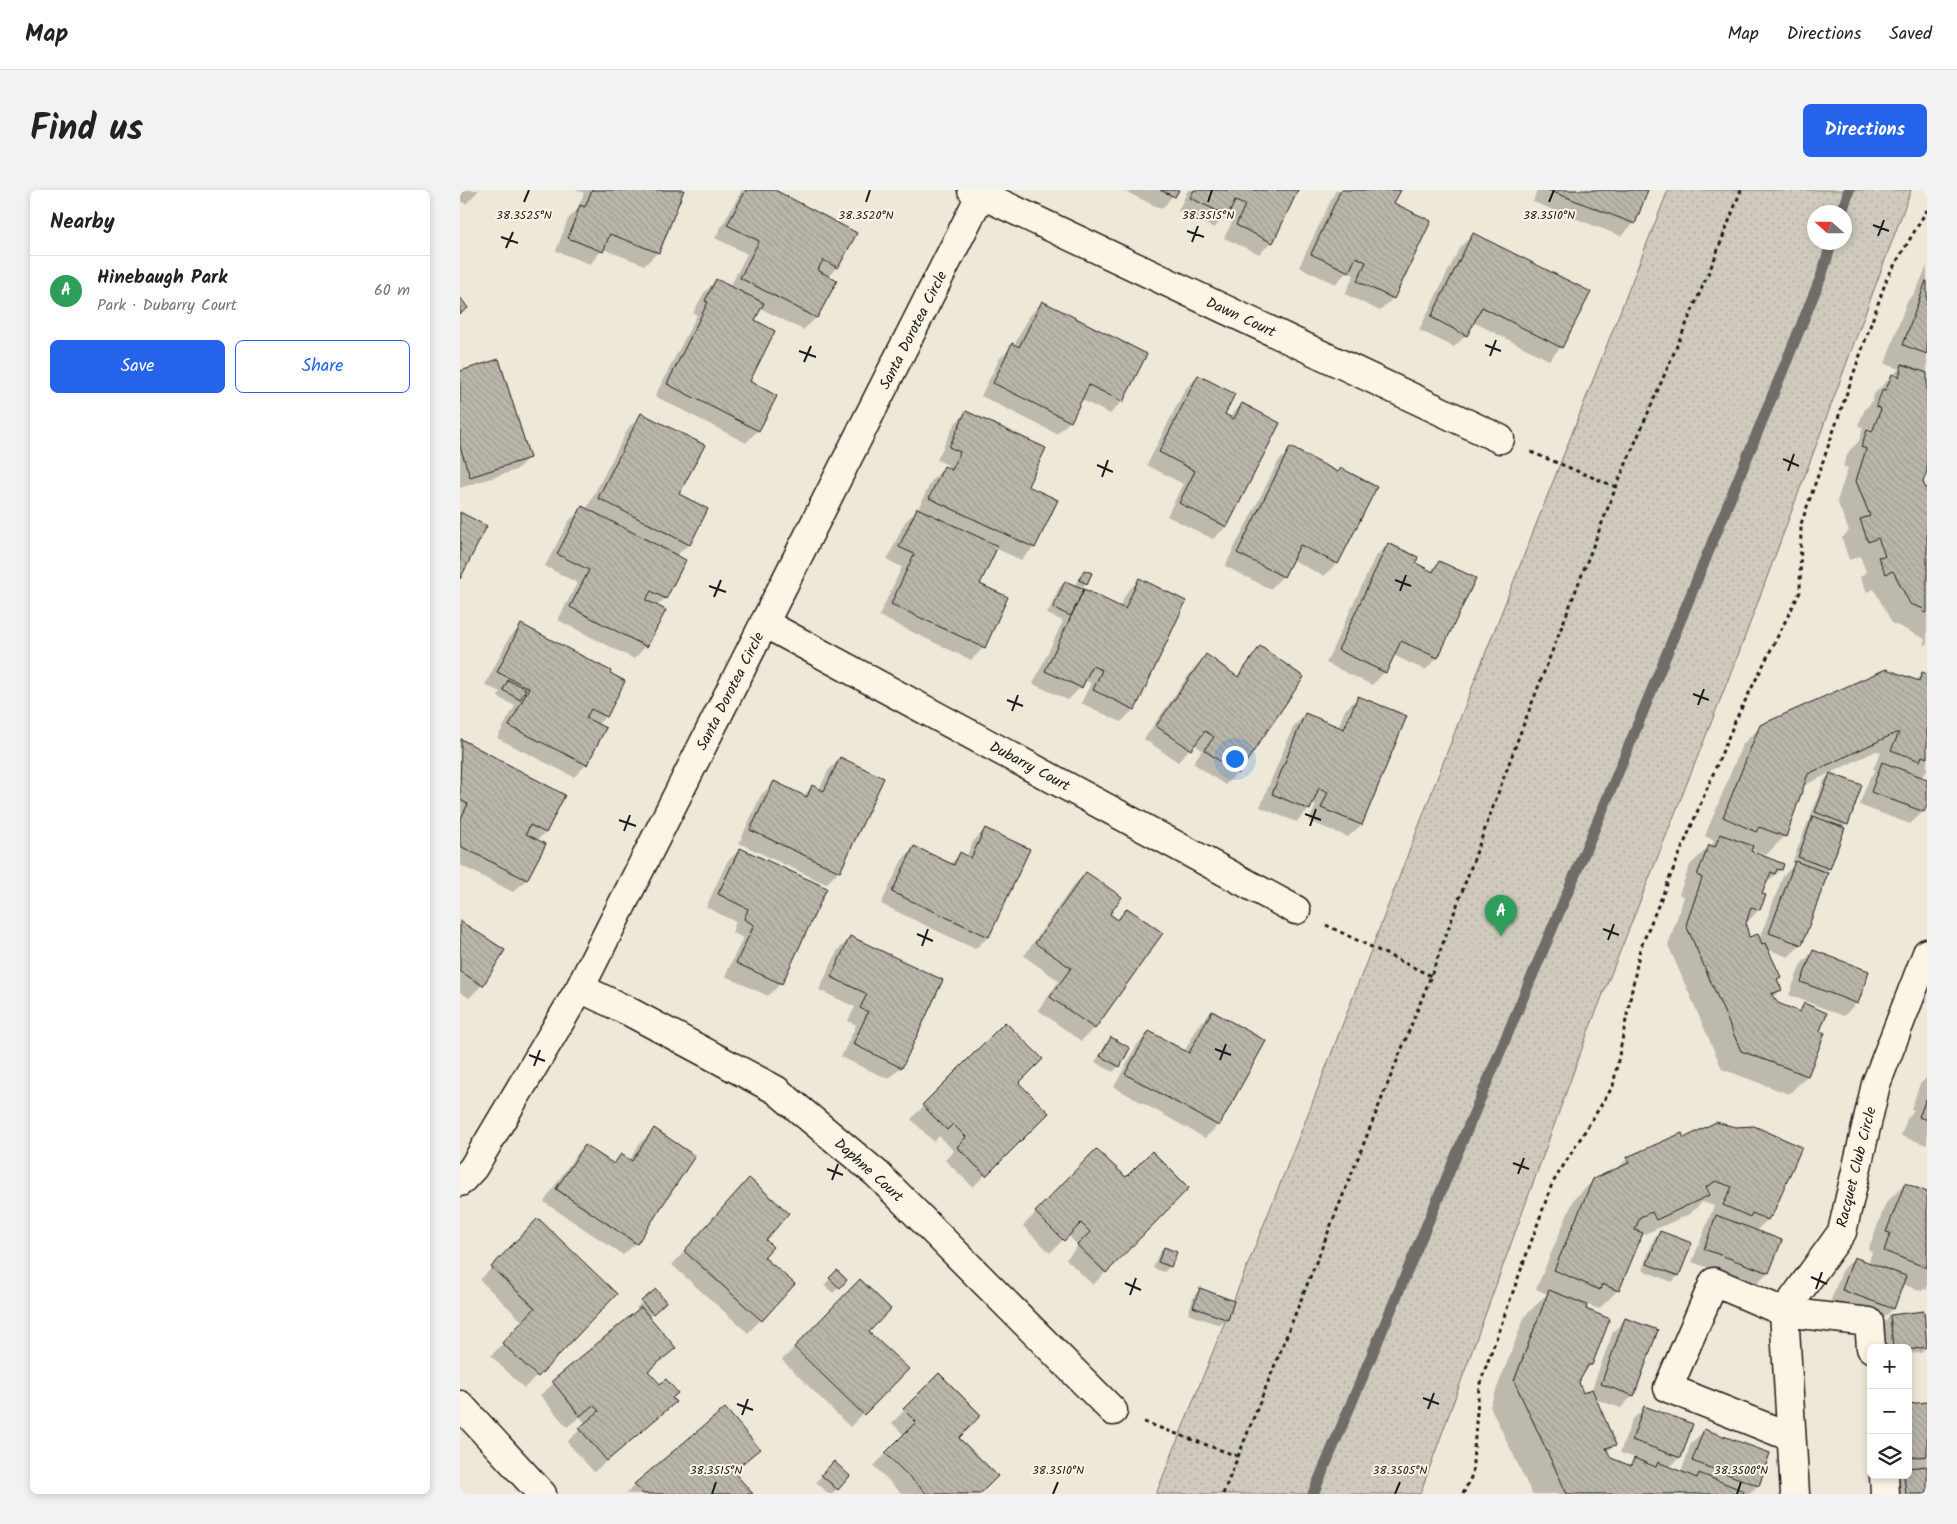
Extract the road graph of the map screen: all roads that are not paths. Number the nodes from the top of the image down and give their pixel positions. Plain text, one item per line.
1 (979, 191) edge
2 (1500, 439) road end
3 (764, 623) junction
4 (1296, 910) road end
5 (1927, 954) edge
6 (580, 988) junction
7 (460, 1182) edge
8 (1784, 1312) junction
9 (1871, 1344) edge
10 (460, 1404) edge
11 (1113, 1411) road end
12 (1791, 1437) junction
13 (1884, 1479) edge
14 (542, 1494) edge
15 (1795, 1494) edge
16 (1885, 1494) edge

1 - 2 street, Dawn Court
1 - 3 street, Santa Dorotea Circle
3 - 4 street, Dubarry Court
3 - 6 street, Santa Dorotea Circle
5 - 8 street, Racquet Club Circle
6 - 7 street, Santa Dorotea Circle
6 - 11 street, Daphne Court
8 - 9 street
8 - 12 street
8 - 12 street
10 - 14 street
12 - 15 street
13 - 16 street

